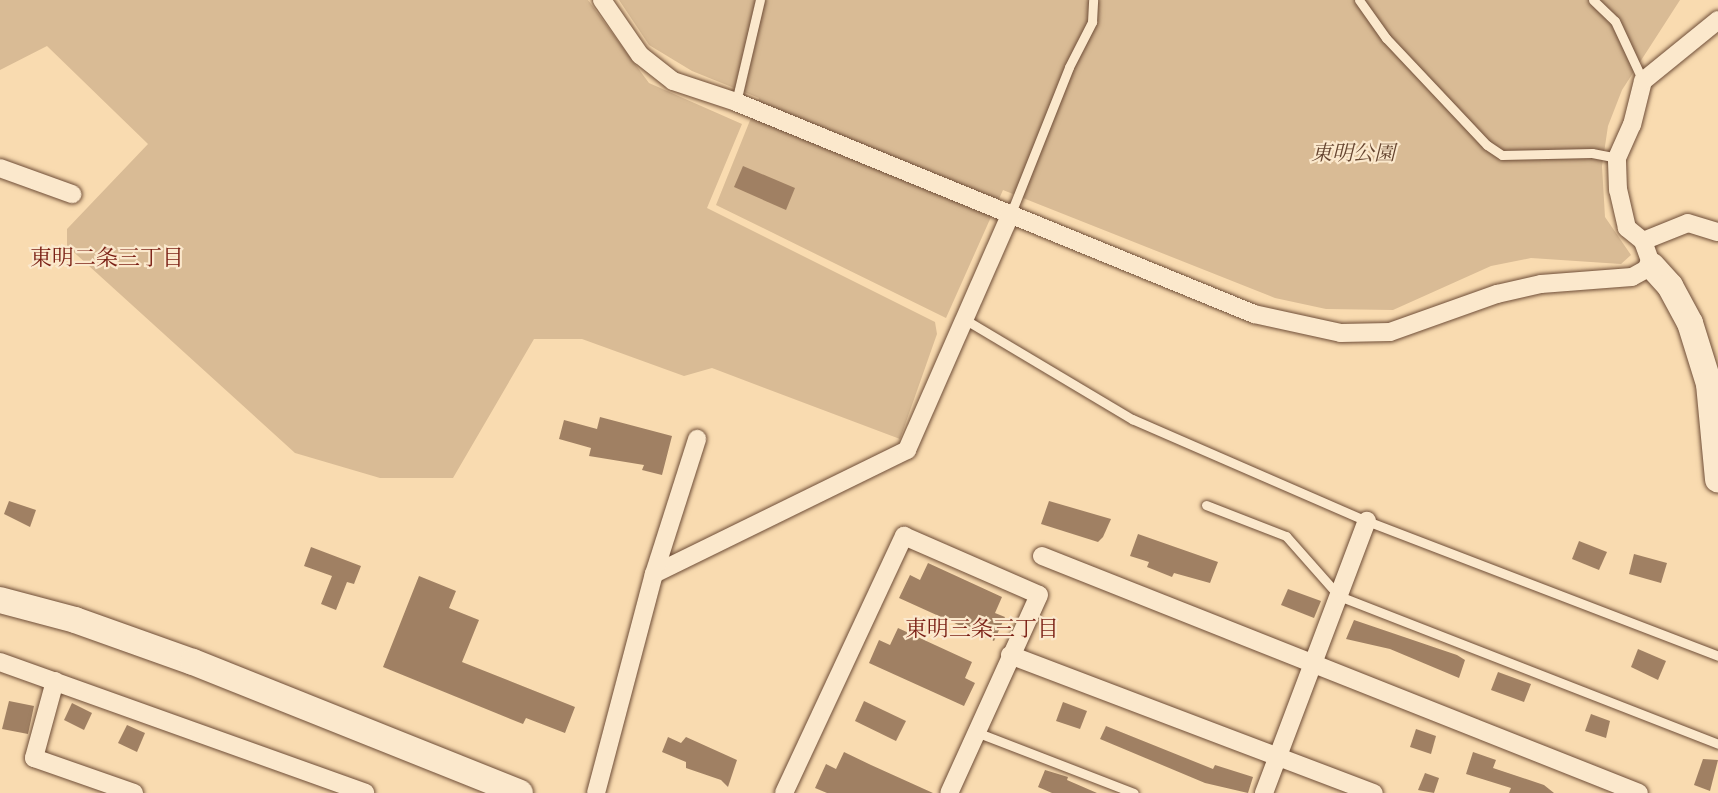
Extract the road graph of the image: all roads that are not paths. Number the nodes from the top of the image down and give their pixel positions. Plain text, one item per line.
1 (602, 0) edge
2 (760, 0) edge
3 (1359, 0) edge
4 (1593, 0) edge
5 (1095, 1) edge
6 (1718, 20) edge
7 (1643, 81) junction
8 (736, 102) junction
9 (1617, 158) junction
10 (0, 168) edge
11 (72, 194) dead end
12 (1011, 213) junction
13 (1718, 232) edge
14 (1643, 241) junction
15 (1652, 266) junction
16 (964, 319) junction
17 (697, 439) dead end
18 (1718, 480) edge
19 (1206, 505) dead end
20 (1367, 521) junction
21 (1042, 556) dead end
22 (654, 573) junction
23 (1339, 596) junction
24 (0, 600) edge
25 (1010, 655) junction
26 (1718, 656) edge
27 (0, 662) edge
28 (1313, 666) junction
29 (55, 681) junction
30 (976, 732) junction
31 (1718, 744) edge
32 (1279, 757) junction
33 (134, 793) edge
34 (365, 793) edge
35 (520, 793) edge
36 (596, 793) edge
37 (784, 793) edge
38 (949, 793) edge
39 (1134, 793) edge
40 (1264, 793) edge
41 (1374, 793) edge
42 (1639, 793) edge

1 - 8 street
2 - 8 lane
3 - 9 lane
4 - 7 lane
5 - 12 lane
6 - 7 street
7 - 9 street
8 - 12 street
9 - 14 street
10 - 11 street
12 - 15 street
12 - 16 street
13 - 14 street
14 - 15 street
15 - 18 street
16 - 20 lane
16 - 22 street
17 - 22 street
19 - 23 lane
20 - 23 street
20 - 26 lane
21 - 28 street
22 - 36 street
23 - 28 street
23 - 31 lane
24 - 35 street
25 - 30 street
25 - 32 street
25 - 37 street
27 - 29 street
28 - 32 street
28 - 42 street
29 - 33 street
29 - 34 street
30 - 38 street
30 - 39 lane
32 - 40 street
32 - 41 street

